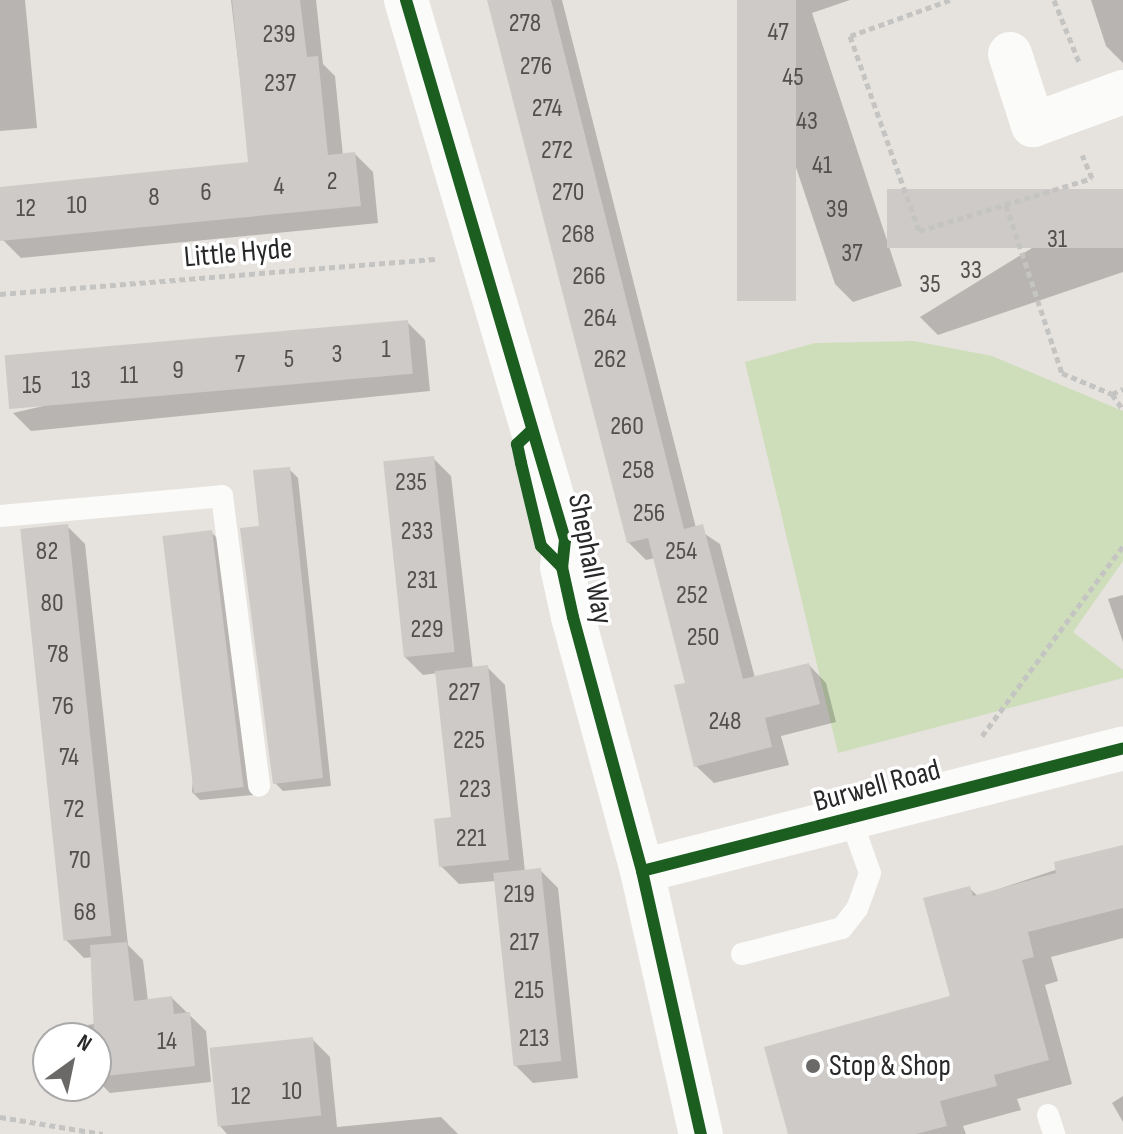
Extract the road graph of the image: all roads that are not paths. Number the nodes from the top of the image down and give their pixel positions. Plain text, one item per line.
1 (406, 0) edge
2 (1010, 54) dead end
3 (1094, 103) edge
4 (0, 516) edge
5 (1123, 748) edge
6 (259, 786) dead end
7 (851, 820) junction
8 (642, 871) junction
9 (742, 954) dead end
10 (701, 1134) edge

1 - 8 street, Shephall Way
2 - 3 street
4 - 6 lane
5 - 7 street, Burwell Road
7 - 8 street, Burwell Road
7 - 9 lane
8 - 10 street, Shephall Way

